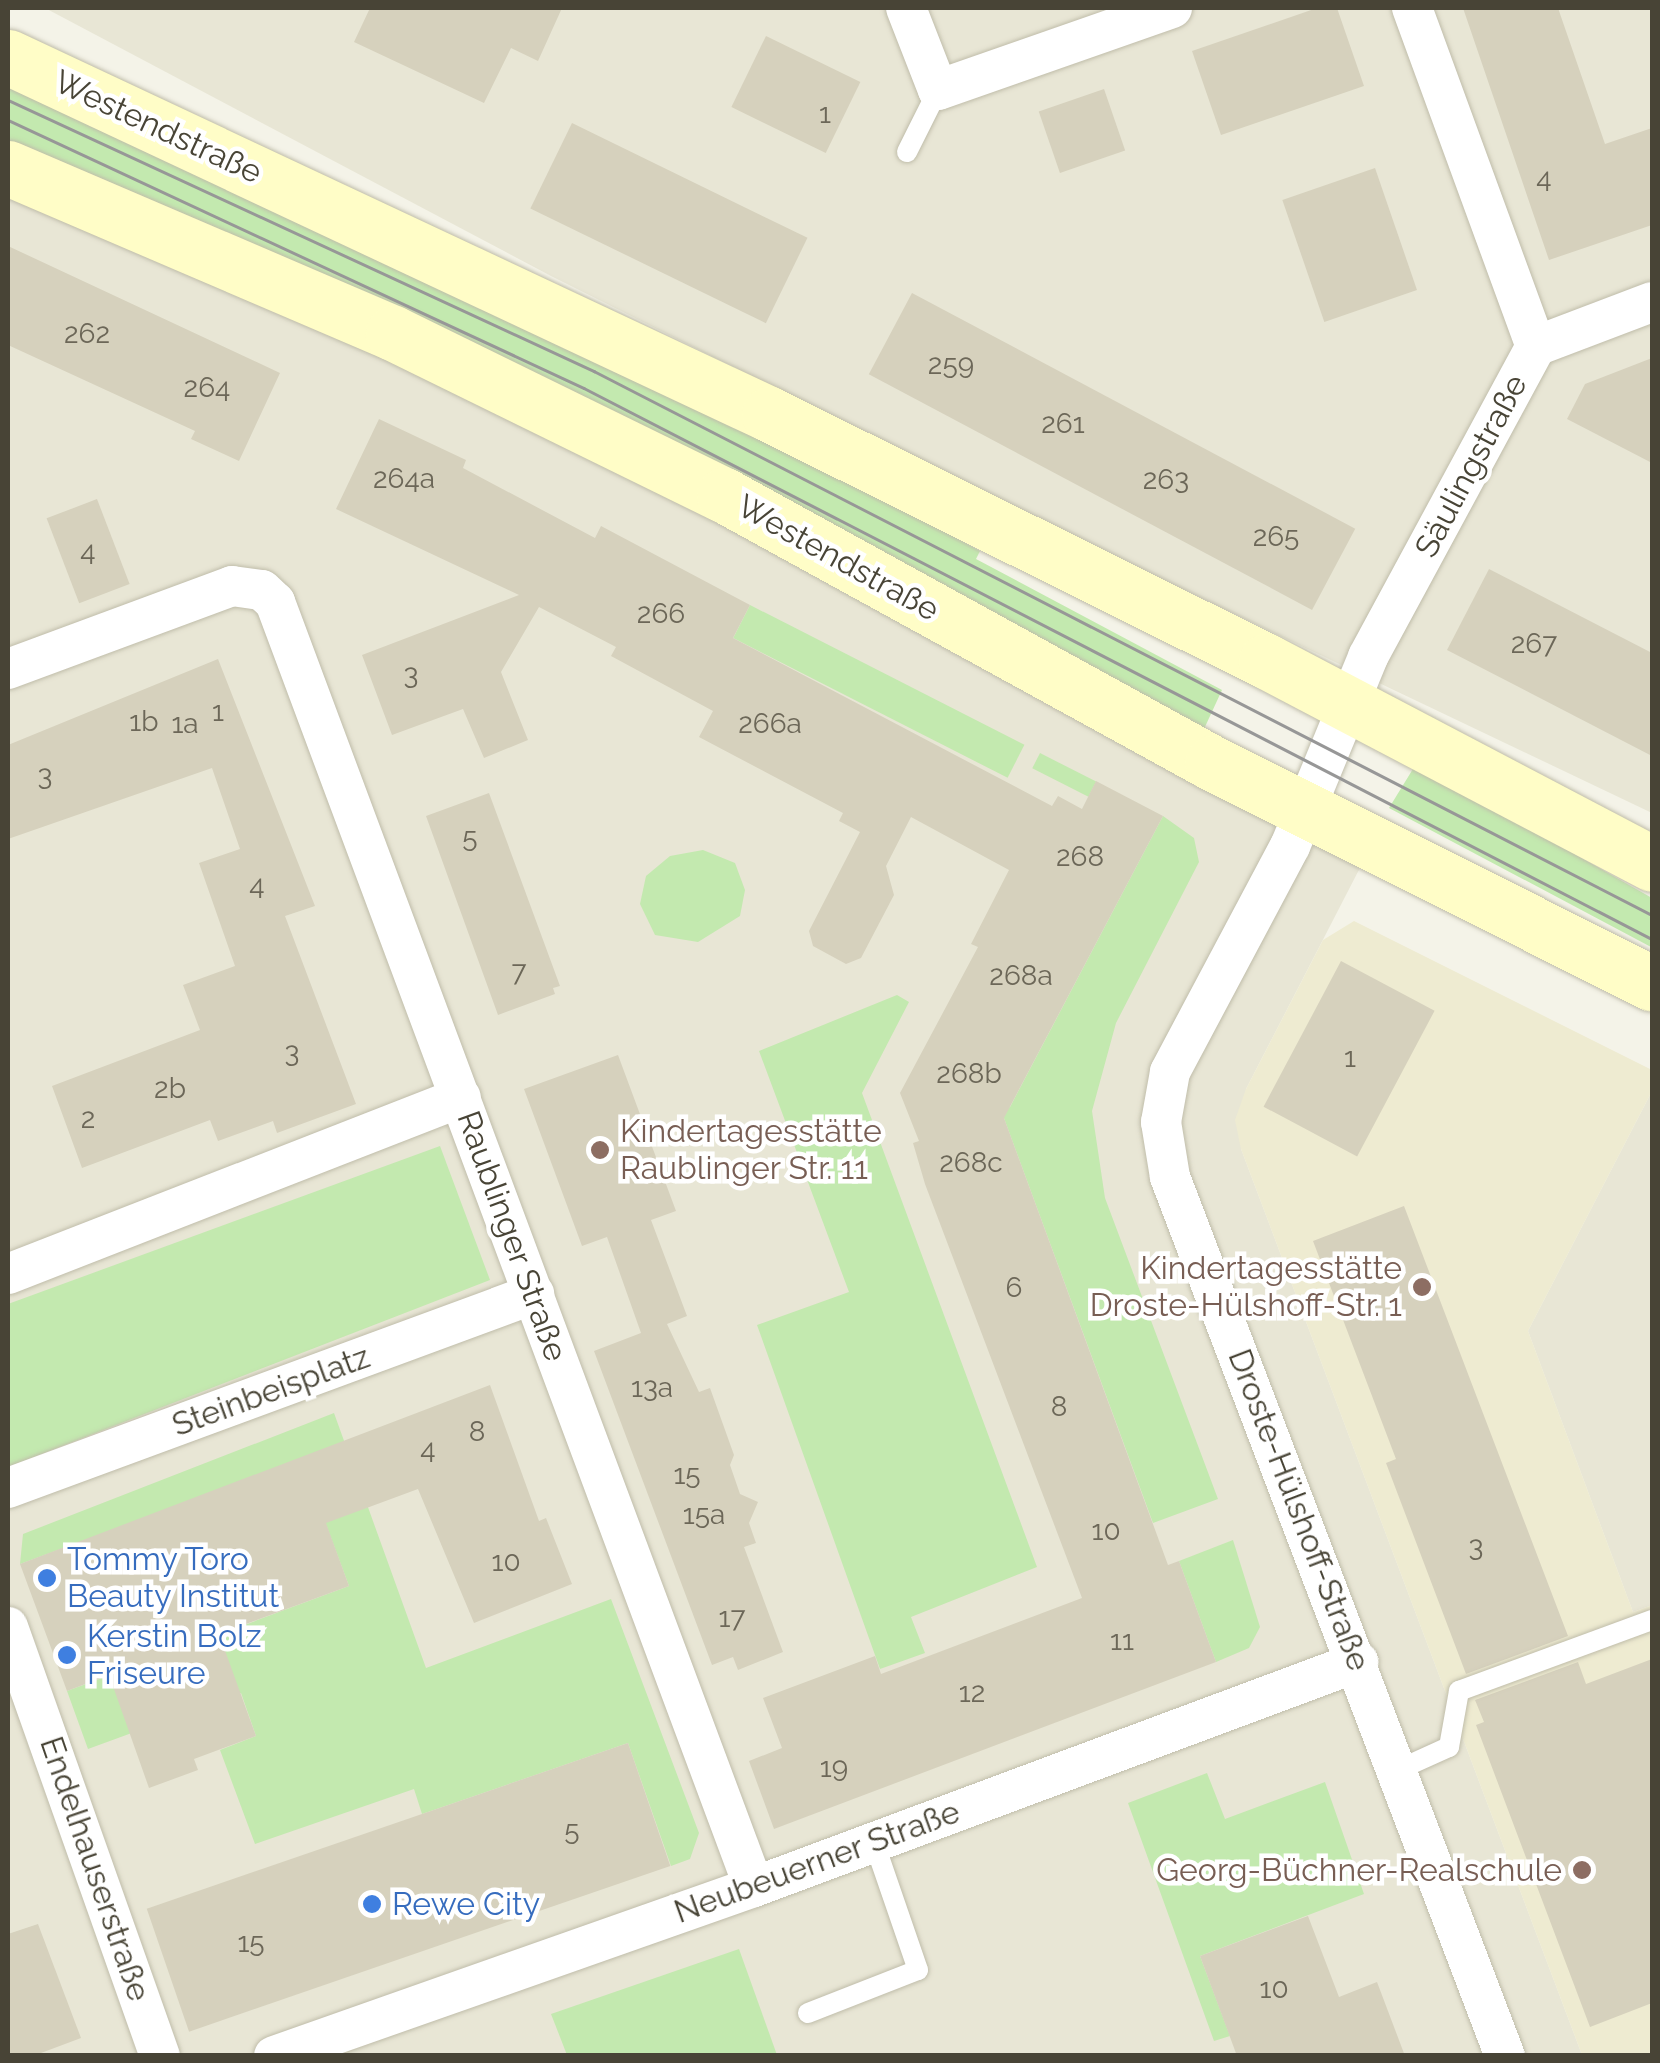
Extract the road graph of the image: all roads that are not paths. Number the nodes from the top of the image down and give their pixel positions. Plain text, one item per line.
1 (906, 8) edge
2 (1172, 8) edge
3 (1412, 8) edge
4 (8, 57) edge
5 (938, 90) junction
6 (906, 152) dead end
7 (8, 168) edge
8 (1652, 302) edge
9 (1536, 346) junction
10 (8, 669) edge
11 (1338, 728) junction
12 (1304, 810) junction
13 (1652, 864) edge
14 (1652, 983) edge
15 (462, 1097) junction
16 (8, 1274) edge
17 (534, 1294) junction
18 (8, 1488) edge
19 (1652, 1620) edge
20 (8, 1627) edge
21 (1358, 1662) junction
22 (1398, 1770) junction
23 (874, 1842) junction
24 (754, 1886) junction
25 (808, 2013) dead end
26 (160, 2056) edge
27 (274, 2056) edge
28 (1505, 2056) edge

1 - 5 street
2 - 5 street
3 - 9 street, Säulingstraße
4 - 11 main road, Westendstraße
5 - 6 lane
7 - 12 main road, Westendstraße
8 - 9 street
9 - 11 street, Säulingstraße
10 - 15 street, Raublinger Straße
11 - 12 street, Droste-Hülshoff-Straße
11 - 13 main road, Westendstraße
12 - 14 main road, Westendstraße
12 - 21 street, Droste-Hülshoff-Straße
15 - 16 street
15 - 17 street, Raublinger Straße
17 - 18 street, Steinbeisplatz
17 - 24 street, Raublinger Straße
19 - 22 lane
20 - 26 street, Endelhauserstraße
21 - 22 street, Droste-Hülshoff-Straße
21 - 23 street, Neubeuerner Straße
22 - 28 street, Droste-Hülshoff-Straße
23 - 24 street, Neubeuerner Straße
23 - 25 lane
24 - 27 street, Neubeuerner Straße

